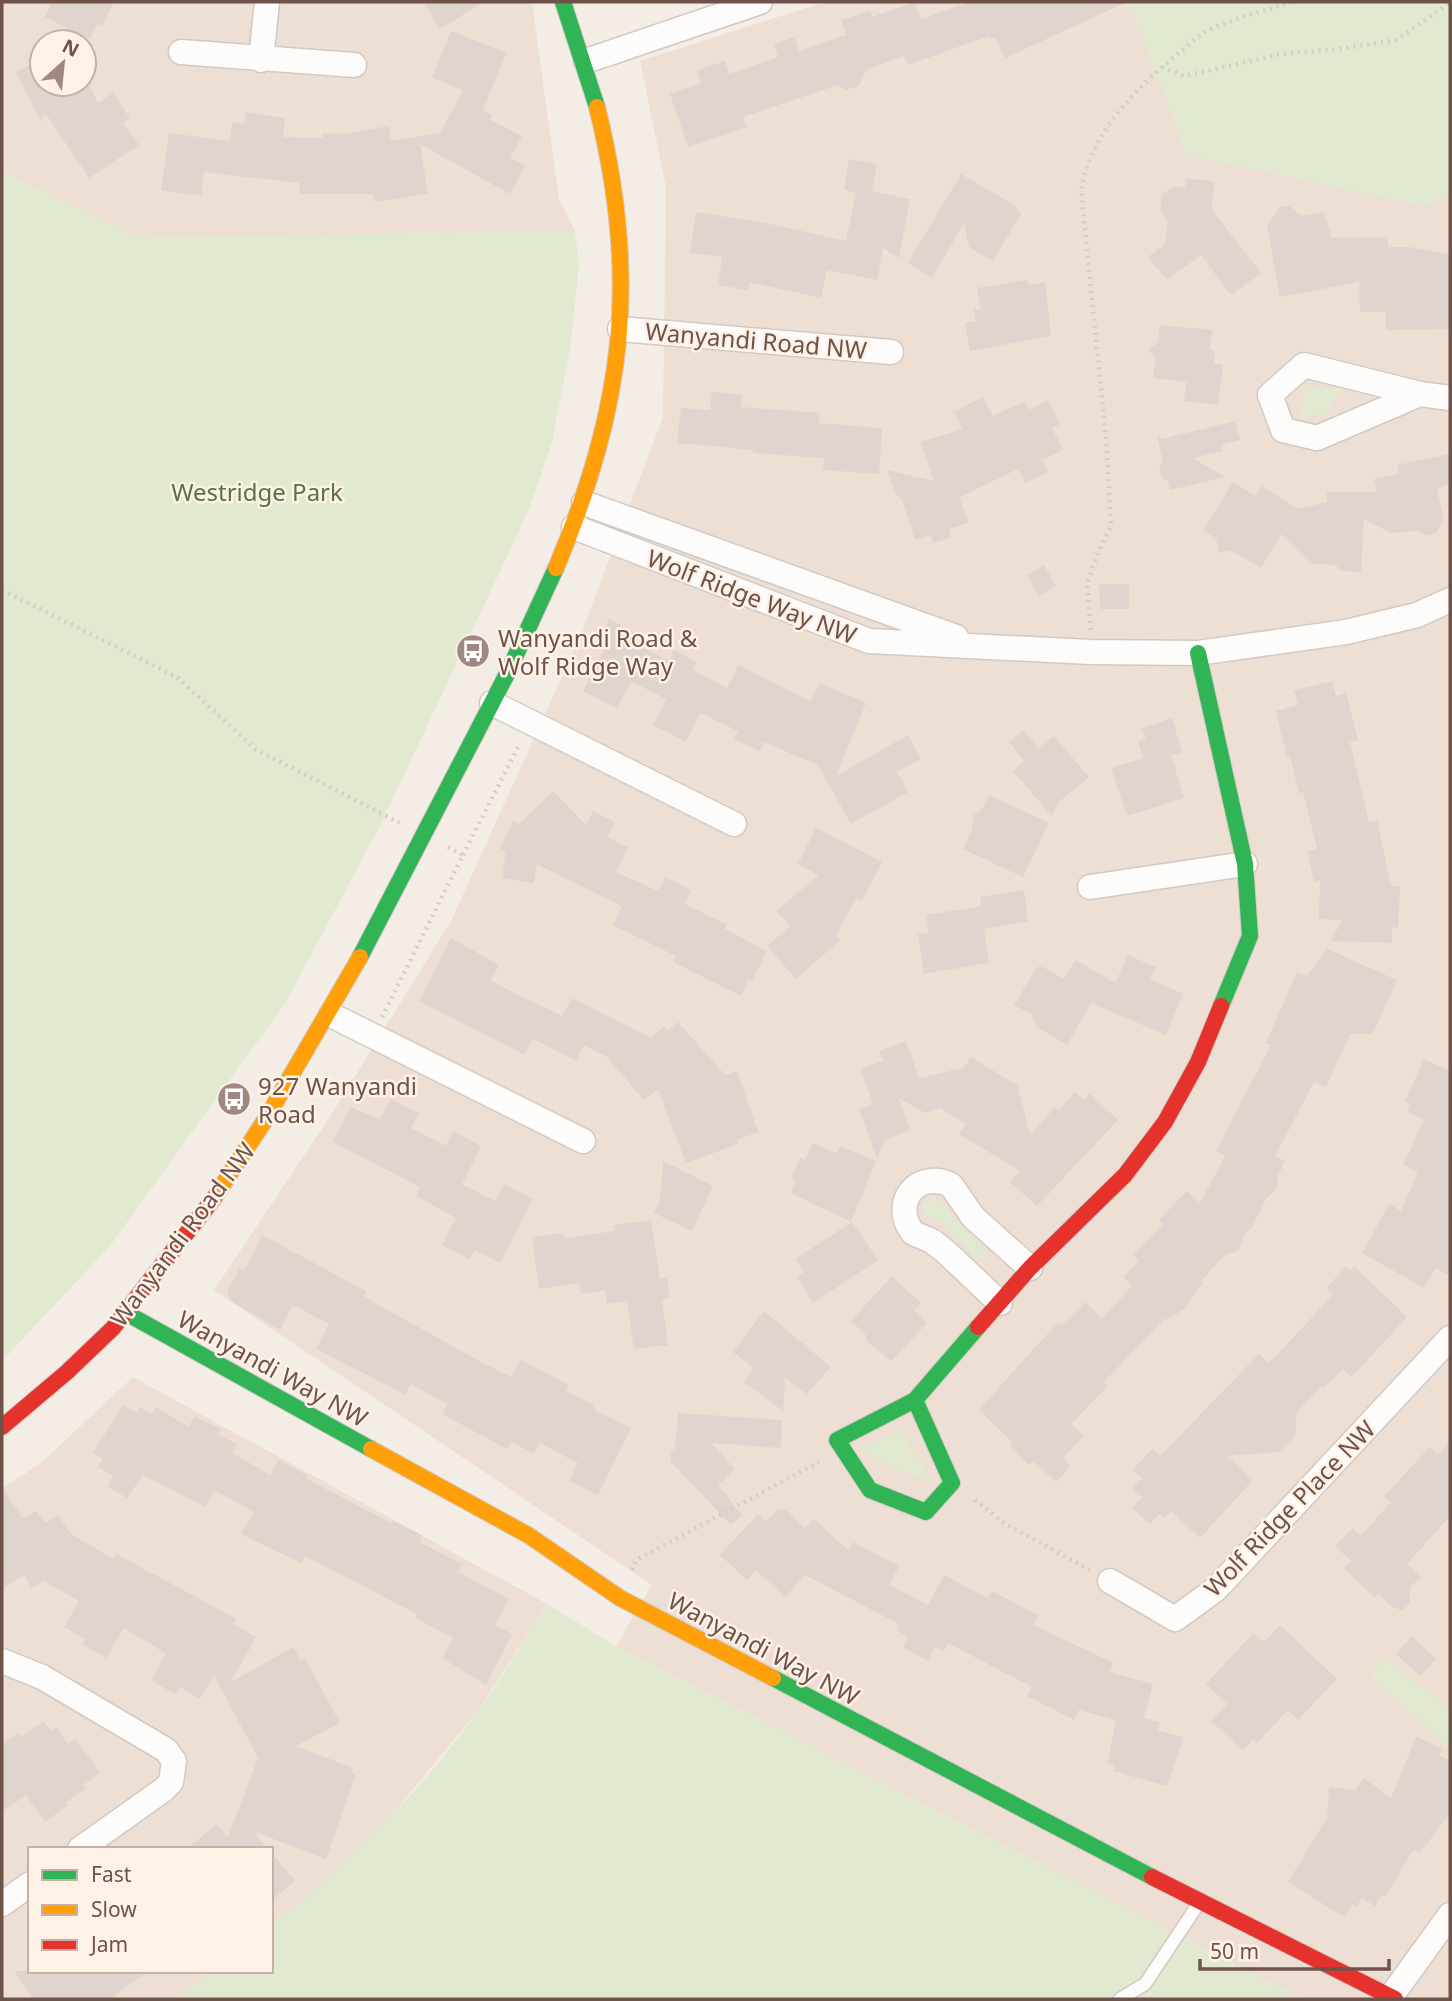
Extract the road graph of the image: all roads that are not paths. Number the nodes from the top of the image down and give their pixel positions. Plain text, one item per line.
1 (267, 2) edge
2 (563, 2) edge
3 (760, 2) edge
4 (181, 52) dead end
5 (261, 60) junction
6 (586, 61) junction
7 (354, 65) dead end
8 (620, 329) junction
9 (891, 352) dead end
10 (1420, 394) junction
11 (1450, 398) edge
12 (584, 503) junction
13 (574, 527) junction
14 (1450, 600) edge
15 (977, 644) junction
16 (1198, 653) junction
17 (492, 703) junction
18 (734, 824) dead end
19 (1245, 864) junction
20 (1090, 887) dead end
21 (331, 1015) junction
22 (583, 1141) dead end
23 (1030, 1268) junction
24 (1000, 1303) junction
25 (126, 1313) junction
26 (1450, 1338) edge
27 (915, 1400) junction
28 (2, 1427) edge
29 (1110, 1581) road end
30 (2, 1661) edge
31 (83, 1847) edge
32 (28, 1885) edge
33 (1200, 1902) junction
34 (2, 1904) edge
35 (1450, 1915) edge
36 (1393, 1997) edge
37 (1120, 1999) edge

1 - 5 street
2 - 6 street, Wanyandi Road NW
3 - 6 street
4 - 5 street
5 - 7 street
6 - 8 street, Wanyandi Road NW
8 - 9 street, Wanyandi Road NW
8 - 12 street, Wanyandi Road NW
10 - 10 street
10 - 11 street
12 - 13 street, Wanyandi Road NW
12 - 15 street, Wolf Ridge Way NW
13 - 15 street, Wolf Ridge Way NW
13 - 17 street, Wanyandi Road NW
14 - 16 street, Wolf Ridge Way NW
15 - 16 street, Wolf Ridge Way NW
16 - 19 street
17 - 18 street
17 - 21 street, Wanyandi Road NW
19 - 20 street
19 - 23 street
21 - 22 street
21 - 25 street, Wanyandi Road NW
23 - 24 street
23 - 24 street
24 - 27 street
25 - 28 street, Wanyandi Road NW
25 - 33 street, Wanyandi Way NW
26 - 29 street, Wolf Ridge Place NW
27 - 27 street
30 - 31 street
32 - 34 street
33 - 36 street, Wanyandi Way NW
33 - 37 lane
35 - 36 street

